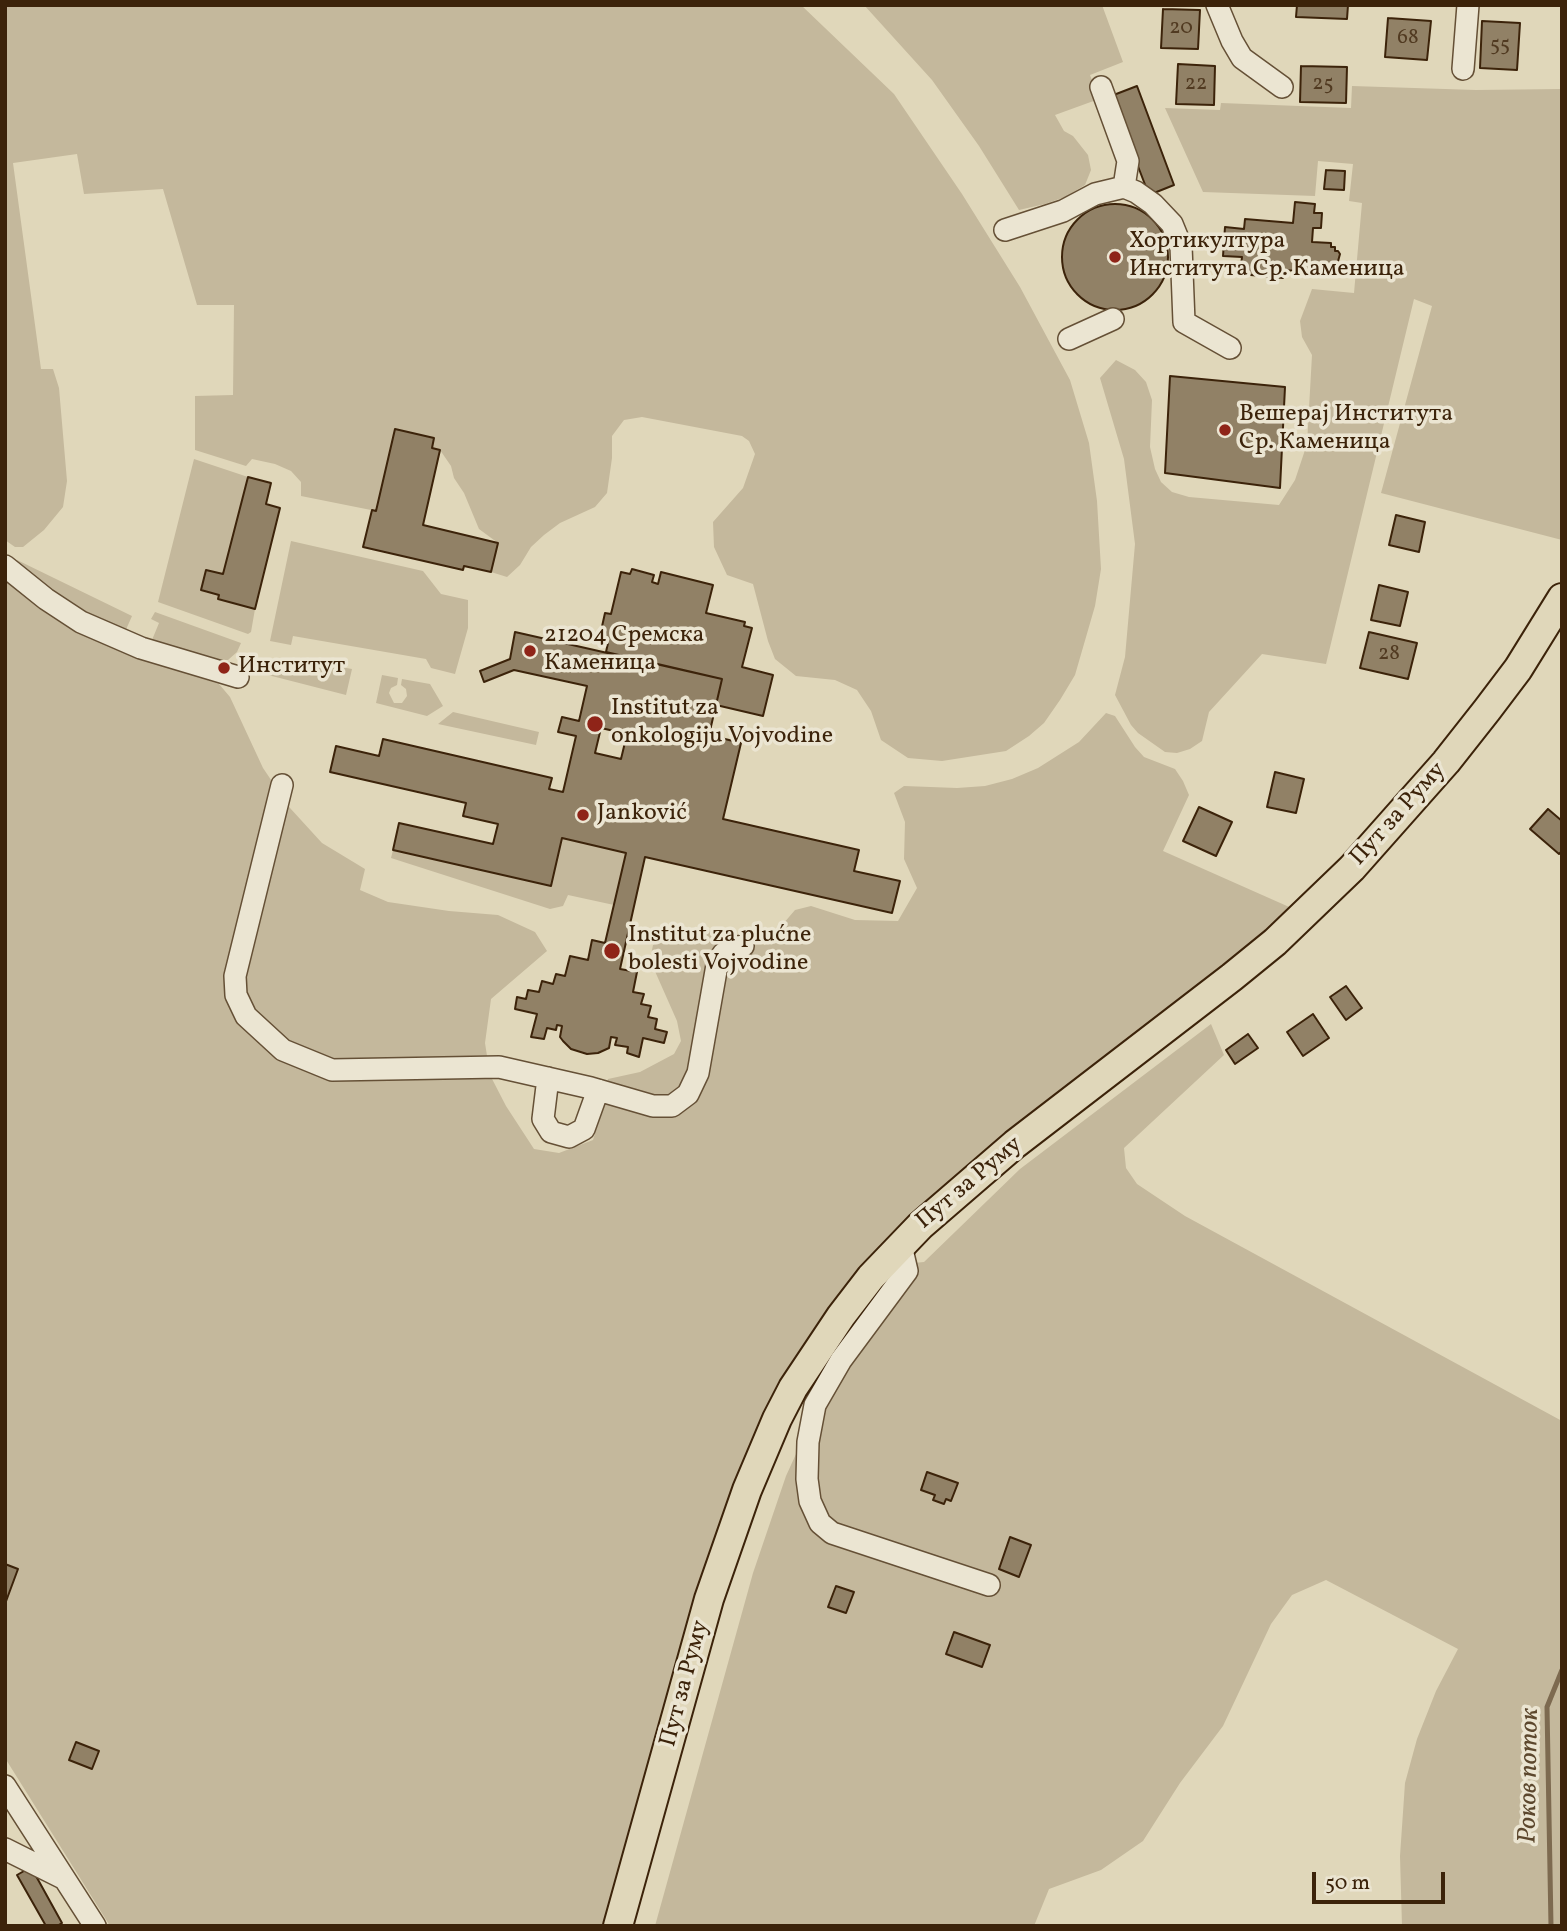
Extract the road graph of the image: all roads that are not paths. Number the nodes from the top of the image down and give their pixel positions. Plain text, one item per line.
1 (1217, 5) edge
2 (1468, 5) edge
3 (1463, 69) dead end
4 (1101, 87) dead end
5 (1282, 87) dead end
6 (1124, 187) junction
7 (1006, 230) dead end
8 (1114, 319) dead end
9 (1069, 339) dead end
10 (1230, 348) dead end
11 (5, 566) edge
12 (1562, 598) edge
13 (238, 677) dead end
14 (282, 785) dead end
15 (743, 946) dead end
16 (548, 1078) junction
17 (598, 1090) junction
18 (901, 1245) junction
19 (989, 1586) dead end
20 (5, 1786) edge
21 (5, 1849) edge
22 (63, 1878) junction
23 (95, 1926) edge
24 (618, 1926) edge

1 - 5 street
2 - 3 street
4 - 6 street
6 - 7 street
6 - 10 street
8 - 9 street
11 - 13 street
12 - 18 main road, Пут за Руму
14 - 16 street
15 - 17 street
16 - 17 street
16 - 17 street
18 - 19 street
18 - 24 main road, Пут за Руму
20 - 22 street
21 - 22 street
22 - 23 street

